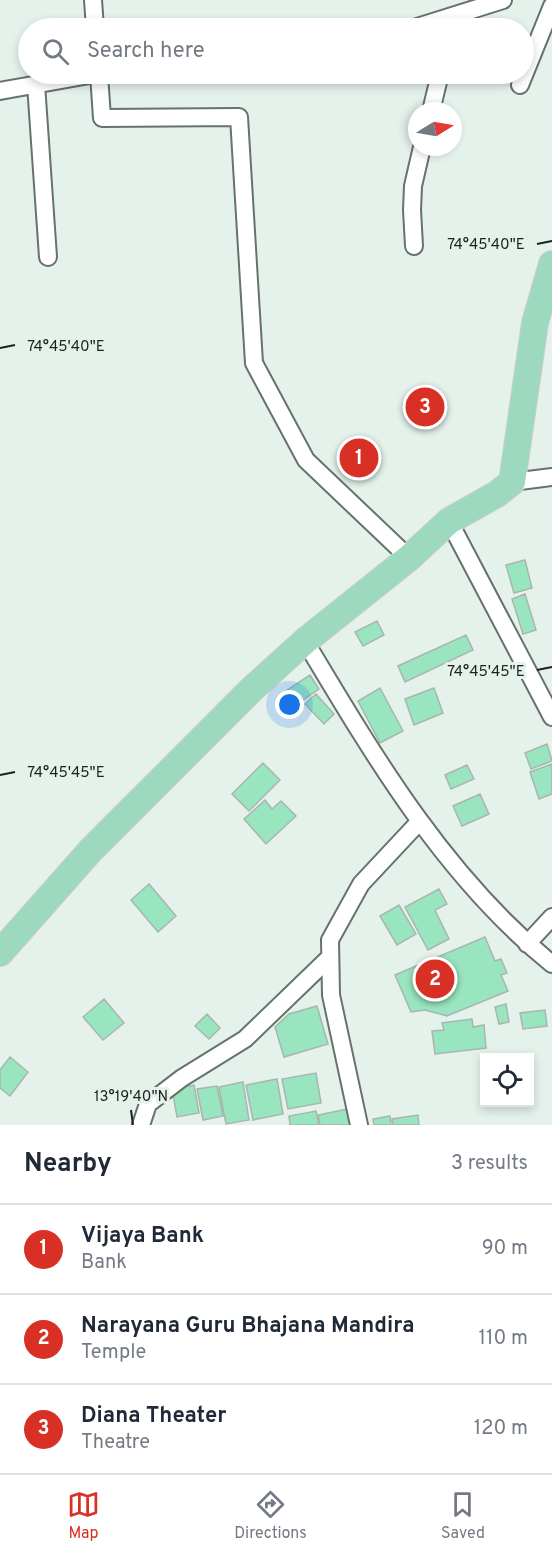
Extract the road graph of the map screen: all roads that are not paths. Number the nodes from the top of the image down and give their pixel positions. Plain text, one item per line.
1 (93, 0) edge
2 (503, 0) edge
3 (552, 6) edge
4 (94, 18) edge
5 (461, 18) edge
6 (534, 50) edge
7 (36, 84) joint
8 (98, 84) edge
9 (438, 84) edge
10 (0, 91) edge
11 (433, 102) edge
12 (420, 156) edge
13 (414, 246) dead end
14 (48, 257) dead end
15 (552, 264) edge
16 (552, 477) edge
17 (512, 482) junction
18 (449, 521) junction
19 (409, 558) junction
20 (305, 641) junction
21 (552, 717) edge
22 (419, 822) junction
23 (552, 917) edge
24 (527, 944) junction
25 (0, 953) edge
26 (330, 957) junction
27 (552, 964) edge
28 (141, 1125) edge
29 (359, 1125) edge

1 - 4 street
2 - 5 street
3 - 6 street
7 - 10 street
7 - 14 street
8 - 19 street
9 - 11 street
12 - 13 street
15 - 17 main road
16 - 17 street
17 - 18 main road
18 - 19 main road
18 - 21 street
19 - 20 main road
20 - 22 street
20 - 25 main road
22 - 24 street
22 - 26 street
23 - 24 street
24 - 27 street
26 - 28 street
26 - 29 street

